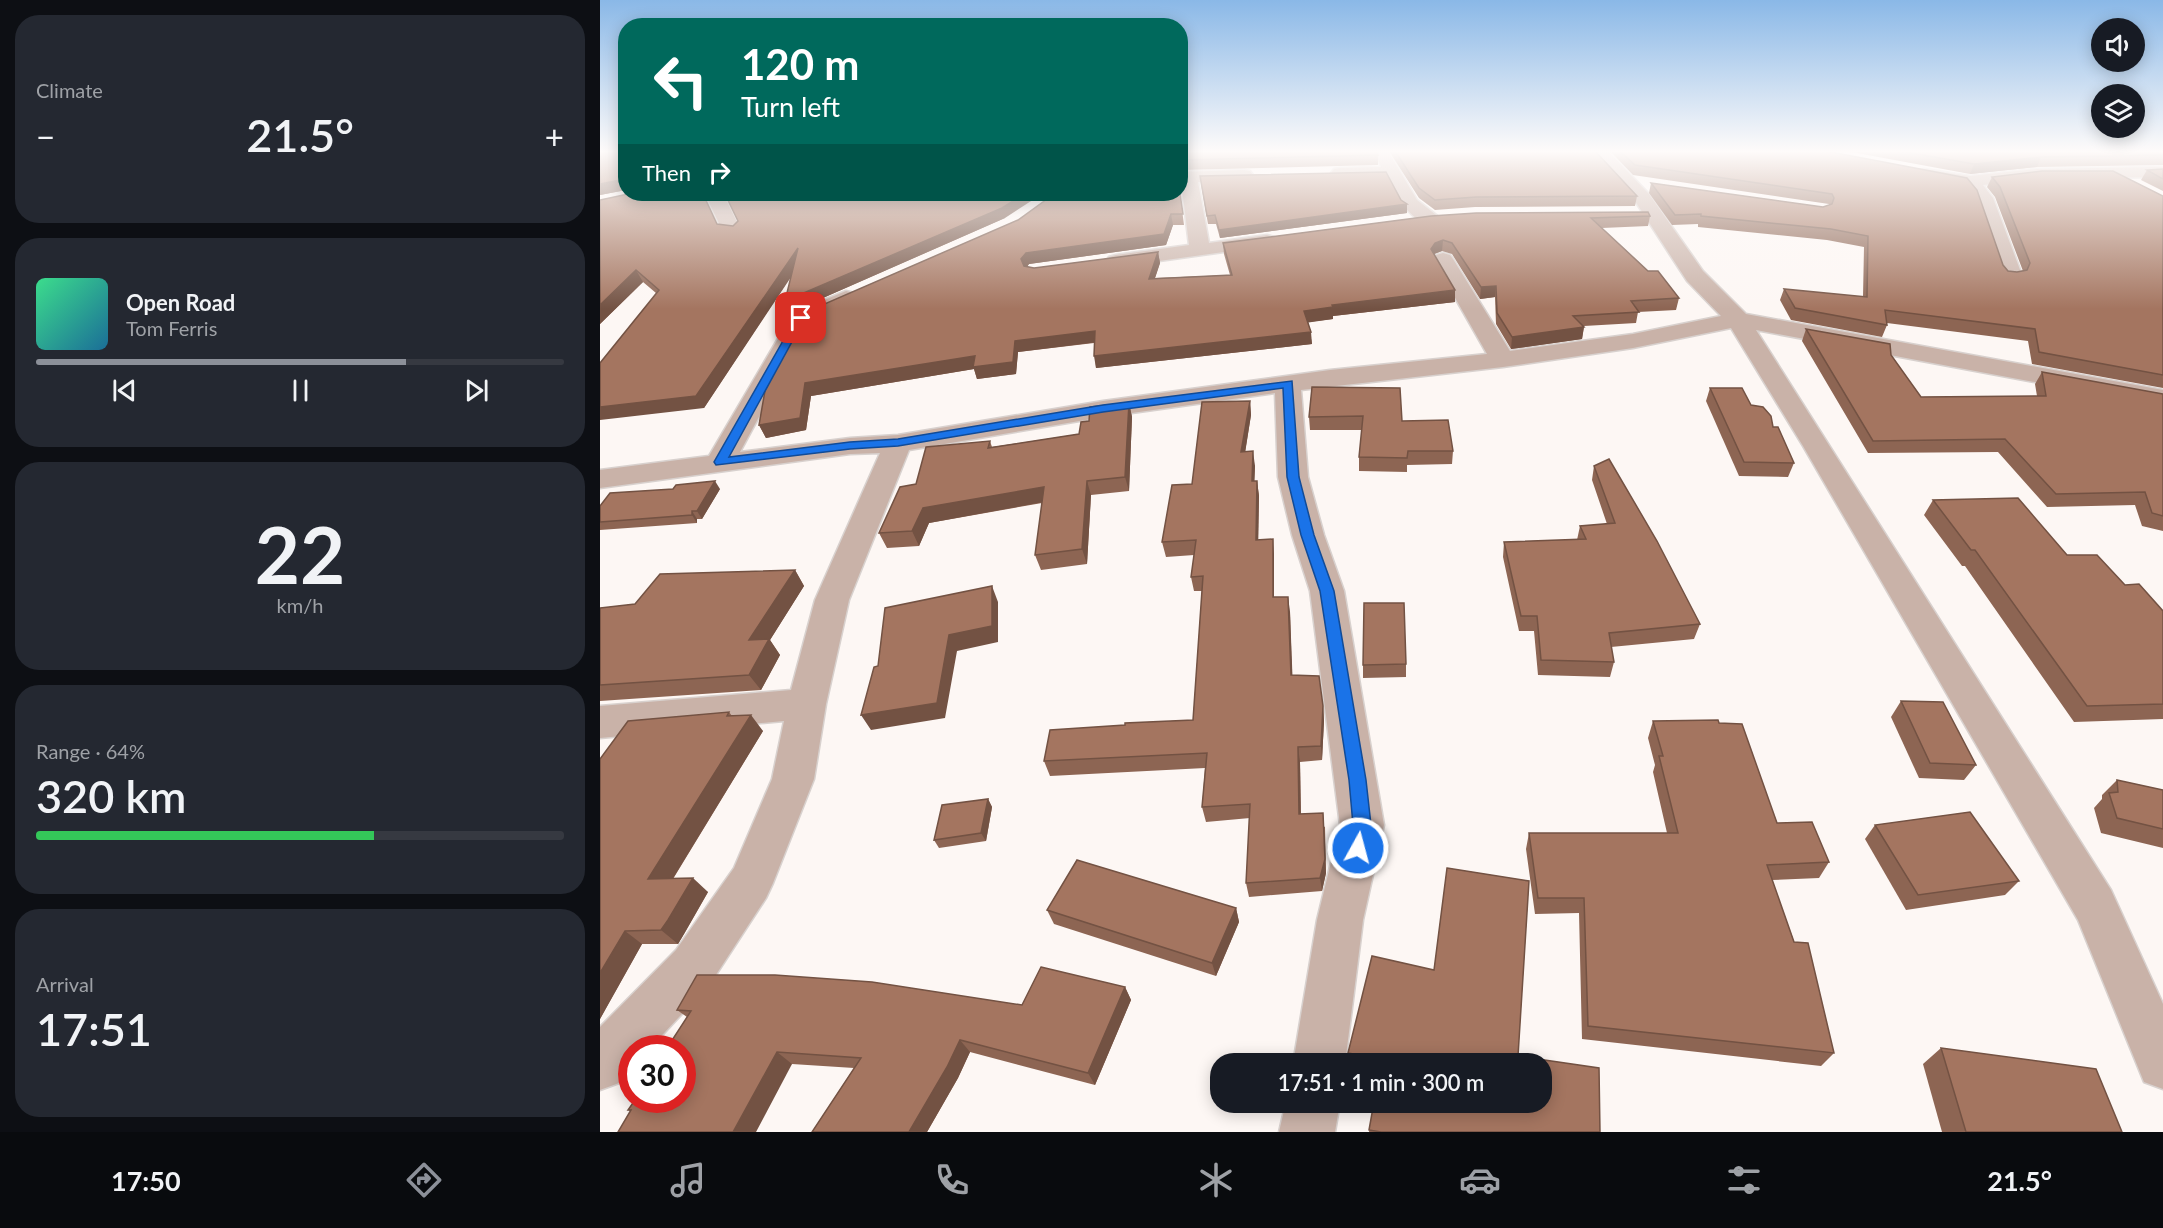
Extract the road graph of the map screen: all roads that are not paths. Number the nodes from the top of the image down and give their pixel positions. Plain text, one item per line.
1 (719, 204) edge
2 (1190, 204) edge
3 (1410, 204) edge
4 (1643, 204) edge
5 (1986, 204) edge
6 (1453, 217) edge
7 (1430, 218) junction
8 (1407, 222) edge
9 (731, 230) edge
10 (1281, 239) edge
11 (1200, 251) junction
12 (1443, 259) dead end
13 (1095, 264) edge
14 (2011, 275) edge
15 (865, 289) edge
16 (1738, 320) junction
17 (1503, 360) junction
18 (1288, 384) junction
19 (2163, 398) edge
20 (898, 443) junction
21 (720, 462) junction
22 (600, 479) edge
23 (807, 704) junction
24 (600, 722) edge
25 (1321, 1053) edge
26 (2163, 1063) edge
27 (600, 1064) edge
28 (1311, 1113) edge
29 (1307, 1132) edge

1 - 9 street
2 - 11 street
3 - 7 street
4 - 16 street
5 - 14 street
6 - 7 street
7 - 8 street
10 - 11 street
11 - 13 street
12 - 17 street
15 - 21 street
16 - 17 street
16 - 19 street
16 - 26 street
17 - 18 street
18 - 20 street
18 - 25 street
20 - 21 street
20 - 23 street
21 - 22 street
23 - 24 street
23 - 27 street
28 - 29 street

